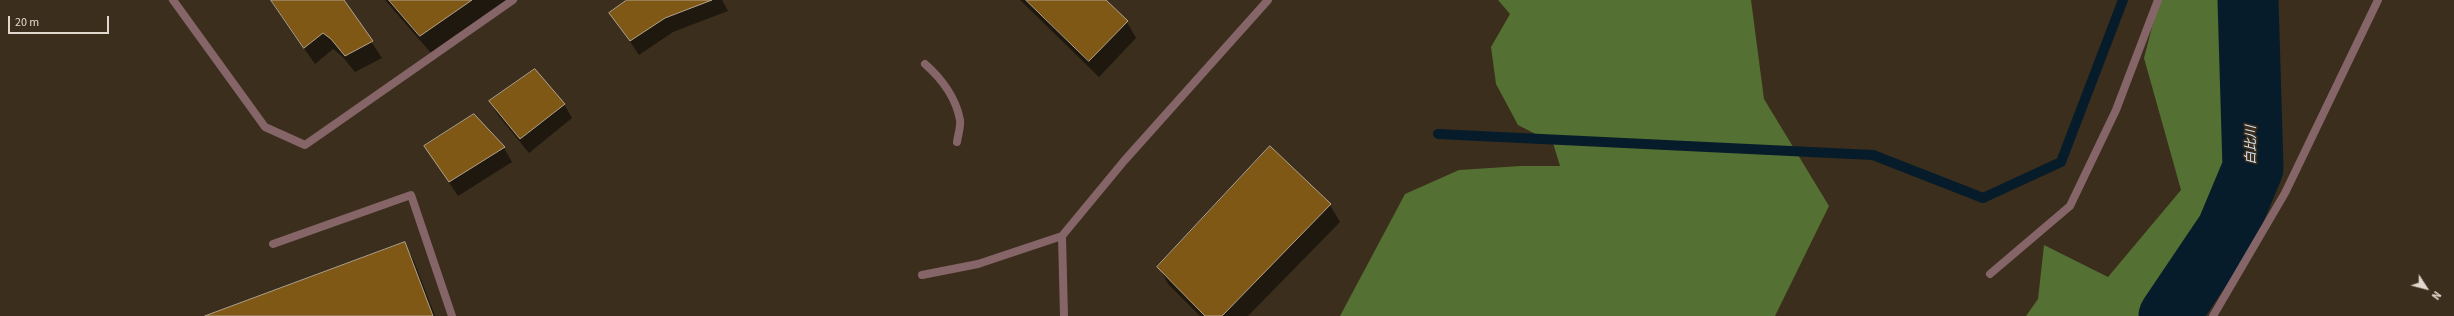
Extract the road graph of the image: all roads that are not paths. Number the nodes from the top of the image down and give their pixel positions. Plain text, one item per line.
1 (173, 0) edge
2 (513, 0) edge
3 (1268, 0) edge
4 (2158, 0) edge
5 (2378, 0) edge
6 (925, 64) dead end
7 (957, 142) dead end
8 (1062, 236) junction
9 (273, 244) dead end
10 (1990, 274) dead end
11 (922, 275) dead end
12 (452, 316) edge
13 (1064, 316) edge
14 (2213, 316) edge

1 - 2 street
3 - 8 street
4 - 10 street
5 - 14 street
6 - 7 street
8 - 11 street
8 - 13 street
9 - 12 street

